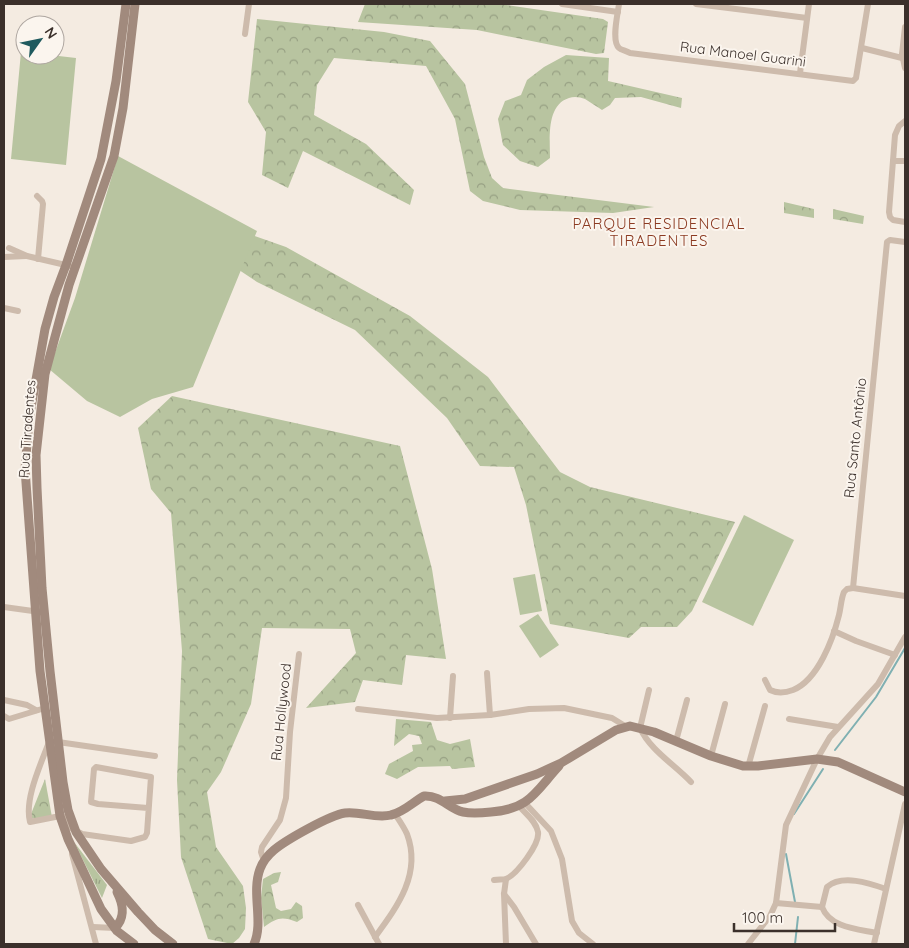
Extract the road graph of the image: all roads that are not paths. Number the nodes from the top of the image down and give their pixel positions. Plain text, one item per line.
1 (126, 4) edge
2 (135, 4) edge
3 (249, 4) edge
4 (562, 4) edge
5 (619, 4) edge
6 (696, 4) edge
7 (809, 4) edge
8 (868, 4) edge
9 (618, 12) junction
10 (807, 18) junction
11 (905, 27) edge
12 (245, 34) dead end
13 (862, 48) junction
14 (902, 58) junction
15 (905, 68) edge
16 (800, 73) junction
17 (116, 81) junction
18 (126, 86) junction
19 (905, 121) edge
20 (102, 155) junction
21 (113, 161) junction
22 (894, 161) junction
23 (905, 161) edge
24 (37, 196) dead end
25 (88, 200) junction
26 (98, 204) junction
27 (905, 222) edge
28 (905, 242) edge
29 (9, 248) dead end
30 (27, 256) junction
31 (4, 257) edge
32 (38, 259) junction
33 (71, 267) junction
34 (4, 308) edge
35 (18, 311) dead end
36 (42, 368) junction
37 (32, 588) junction
38 (42, 588) junction
39 (853, 588) junction
40 (905, 596) edge
41 (4, 607) edge
42 (34, 611) junction
43 (44, 612) junction
44 (834, 631) junction
45 (905, 639) edge
46 (299, 654) dead end
47 (895, 655) junction
48 (487, 673) dead end
49 (453, 676) dead end
50 (765, 680) dead end
51 (649, 690) dead end
52 (4, 700) edge
53 (687, 700) dead end
54 (725, 704) dead end
55 (765, 706) dead end
56 (40, 709) junction
57 (358, 709) dead end
58 (490, 716) junction
59 (450, 718) junction
60 (789, 719) dead end
61 (5, 720) edge
62 (625, 726) junction
63 (838, 727) junction
64 (640, 728) junction
65 (54, 741) junction
66 (676, 741) junction
67 (155, 756) dead end
68 (711, 756) junction
69 (817, 759) junction
70 (561, 763) junction
71 (748, 767) junction
72 (537, 774) junction
73 (691, 782) dead end
74 (542, 784) junction
75 (905, 792) edge
76 (66, 800) junction
77 (457, 804) junction
78 (905, 804) edge
79 (522, 805) junction
80 (148, 808) junction
81 (396, 814) junction
82 (60, 816) junction
83 (76, 832) junction
84 (95, 837) junction
85 (68, 840) junction
86 (86, 847) junction
87 (264, 861) junction
88 (506, 878) junction
89 (494, 880) dead end
90 (114, 884) junction
91 (886, 889) junction
92 (504, 894) junction
93 (776, 903) junction
94 (358, 905) dead end
95 (822, 907) junction
96 (92, 928) junction
97 (115, 928) junction
98 (876, 933) junction
99 (375, 937) junction
100 (96, 944) edge
101 (134, 944) edge
102 (173, 944) edge
103 (254, 944) edge
104 (379, 944) edge
105 (506, 944) edge
106 (536, 944) edge
107 (593, 944) edge
108 (748, 944) edge
109 (874, 944) edge

1 - 17 street, Rua Tiradentes
2 - 18 street, Rua Tiradentes
3 - 12 street
4 - 9 street
5 - 9 street
6 - 10 street
7 - 10 street
8 - 13 street
9 - 16 street, Rua Manoel Guarini
10 - 16 street
11 - 14 street
13 - 14 street
13 - 16 street, Rua Manoel Guarini
14 - 15 street
17 - 18 street
17 - 20 street, Rua Tiradentes
18 - 21 street, Rua Tiradentes
19 - 22 street
20 - 21 street
20 - 25 street, Rua Tiradentes
21 - 26 street, Rua Tiradentes
22 - 23 street
22 - 27 street
24 - 32 street
25 - 26 street
25 - 33 street, Rua Tiradentes
26 - 33 street, Rua Tiradentes
28 - 39 street, Rua Santo Antônio
29 - 30 street
30 - 31 street
30 - 32 street
32 - 33 street
33 - 36 street, Rua Tiradentes
34 - 35 street
36 - 37 street, Rua Tiradentes
36 - 38 street, Rua Tiradentes
37 - 38 street
37 - 42 street, Rua Tiradentes
38 - 43 street, Rua Tiradentes
39 - 40 street
39 - 44 street, Rua Santo Antônio
41 - 42 street
42 - 43 street
42 - 56 street, Rua Tiradentes
43 - 65 street, Rua Tiradentes
44 - 47 street
44 - 50 street
45 - 47 street
46 - 87 street, Rua Hollywood
47 - 63 street
48 - 58 street
49 - 59 street
51 - 64 street
52 - 56 street
53 - 66 street
54 - 68 street
55 - 71 street
56 - 61 street
56 - 65 street, Rua Tiradentes
57 - 59 street
58 - 59 street
58 - 62 street
60 - 63 street
62 - 64 street
62 - 70 street
63 - 69 street
64 - 66 street
64 - 73 street
65 - 67 street
65 - 76 street, Rua Tiradentes
65 - 82 street, Rua Tiradentes
65 - 82 street, Rua Tiradentes
66 - 68 street
68 - 71 street
69 - 71 street
69 - 75 street
69 - 93 street
70 - 72 street
70 - 74 street
72 - 74 street
72 - 77 street
74 - 79 street
76 - 82 street
76 - 83 street, Rua Tiradentes
77 - 79 street
77 - 81 street
78 - 91 street
79 - 88 street
79 - 107 street
80 - 80 street
80 - 84 street
81 - 87 street
81 - 99 street
82 - 83 street
82 - 85 street, Rua Tiradentes
83 - 84 street
83 - 86 street, Rua Tiradentes
84 - 86 street
85 - 96 street, Rua Tiradentes
85 - 97 street, Rua Tiradentes
86 - 90 street, Rua Tiradentes
87 - 103 street
88 - 89 street
88 - 92 street
90 - 97 street
90 - 102 street
91 - 95 street
91 - 98 street
92 - 105 street
92 - 106 street
93 - 95 street
93 - 108 street
94 - 99 street
95 - 98 street
96 - 97 street
96 - 100 street, Rua Tiradentes
97 - 101 street, Rua Tiradentes
98 - 109 street
99 - 104 street

